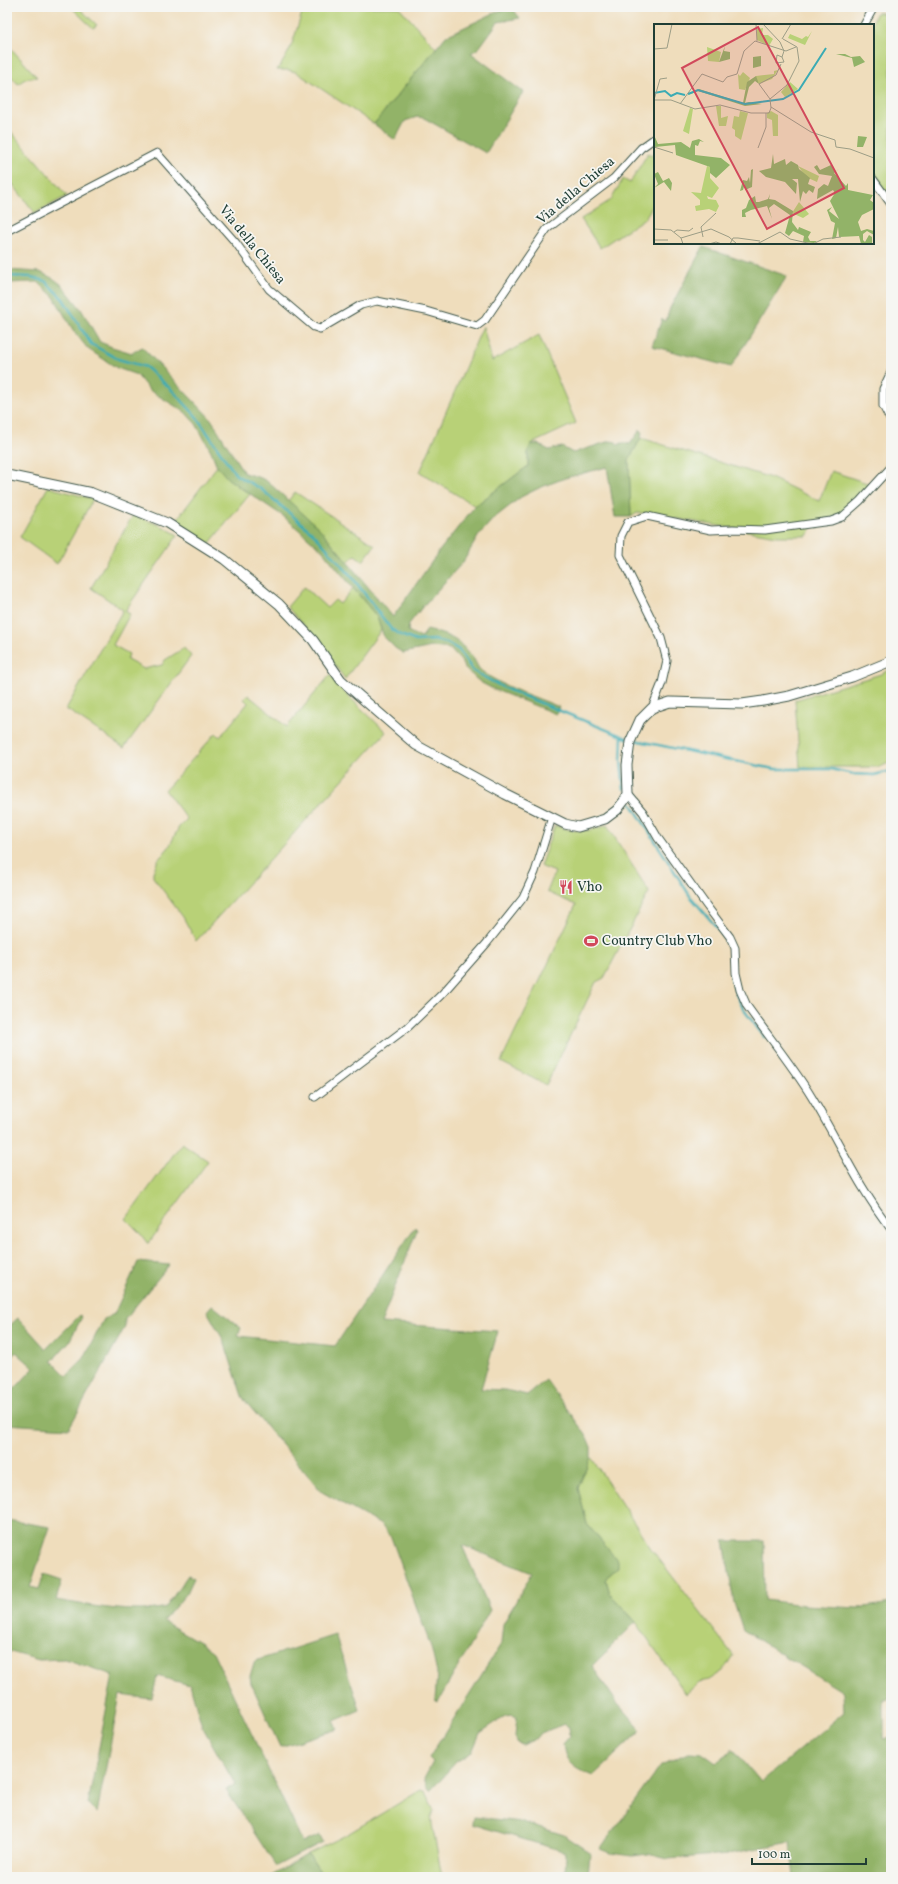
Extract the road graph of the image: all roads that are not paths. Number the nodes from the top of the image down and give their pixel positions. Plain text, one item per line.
1 (874, 7) edge
2 (865, 24) edge
3 (654, 139) edge
4 (874, 180) edge
5 (891, 204) edge
6 (7, 230) edge
7 (891, 372) edge
8 (891, 420) edge
9 (891, 467) edge
10 (7, 475) edge
11 (891, 661) edge
12 (652, 708) junction
13 (628, 794) junction
14 (552, 816) junction
15 (314, 1097) dead end
16 (891, 1229) edge

1 - 2 street
3 - 6 street, Via della Chiesa
4 - 5 street
7 - 8 street
9 - 12 street
10 - 14 street
11 - 12 street
12 - 13 street
13 - 14 street
13 - 16 street
14 - 15 street

